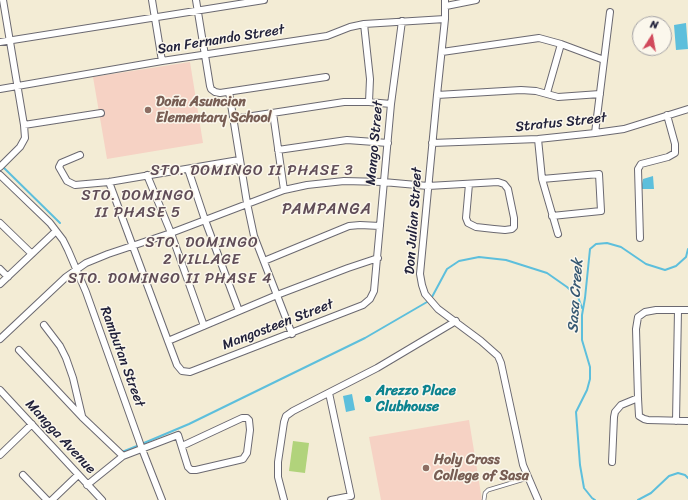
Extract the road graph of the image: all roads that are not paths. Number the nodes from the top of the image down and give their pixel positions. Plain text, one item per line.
1 (3, 0) edge
2 (152, 0) edge
3 (196, 0) edge
4 (264, 0) edge
5 (476, 0) edge
6 (446, 3) edge
7 (198, 10) junction
8 (610, 12) dead end
9 (155, 17) junction
10 (446, 19) junction
11 (402, 21) junction
12 (364, 24) junction
13 (10, 40) junction
14 (0, 42) edge
15 (561, 44) junction
16 (442, 52) junction
17 (205, 55) junction
18 (604, 60) junction
19 (162, 62) junction
20 (326, 77) dead end
21 (17, 86) junction
22 (0, 89) edge
23 (229, 92) junction
24 (547, 93) junction
25 (600, 94) junction
26 (437, 95) junction
27 (369, 102) junction
28 (391, 104) junction
29 (688, 108) edge
30 (273, 113) junction
31 (101, 114) dead end
32 (668, 116) junction
33 (233, 119) junction
34 (24, 125) junction
35 (595, 133) junction
36 (538, 139) junction
37 (388, 143) junction
38 (432, 143) junction
39 (278, 150) junction
40 (80, 155) dead end
41 (239, 160) junction
42 (0, 167) edge
43 (188, 169) junction
44 (0, 175) edge
45 (148, 175) junction
46 (542, 179) junction
47 (109, 182) junction
48 (383, 182) junction
49 (469, 184) junction
50 (428, 186) junction
51 (284, 190) junction
52 (247, 203) junction
53 (552, 216) junction
54 (205, 220) junction
55 (0, 224) edge
56 (380, 226) junction
57 (56, 231) junction
58 (171, 233) junction
59 (558, 234) dead end
60 (640, 238) dead end
61 (133, 247) junction
62 (32, 254) junction
63 (378, 258) junction
64 (264, 261) junction
65 (77, 268) junction
66 (0, 269) edge
67 (8, 277) junction
68 (0, 284) edge
69 (374, 291) joint
70 (277, 295) junction
71 (678, 310) junction
72 (688, 310) edge
73 (239, 311) junction
74 (456, 321) junction
75 (44, 325) dead end
76 (204, 326) junction
77 (0, 328) edge
78 (5, 334) junction
79 (292, 334) junction
80 (0, 339) edge
81 (168, 341) junction
82 (19, 350) dead end
83 (0, 390) edge
84 (329, 393) junction
85 (638, 398) junction
86 (82, 417) junction
87 (676, 421) junction
88 (688, 421) edge
89 (32, 424) junction
90 (182, 446) junction
91 (142, 449) junction
92 (0, 454) edge
93 (123, 456) junction
94 (612, 462) dead end
95 (23, 475) dead end
96 (78, 475) junction
97 (528, 478) junction
98 (88, 485) junction
99 (47, 500) edge
100 (52, 500) edge
101 (102, 500) edge
102 (162, 500) edge
103 (284, 500) edge
104 (331, 500) edge
105 (484, 500) edge
106 (538, 500) edge

1 - 13 street
2 - 9 street
3 - 7 street
4 - 7 street
5 - 6 street
6 - 10 street, Don Julian Street
7 - 9 street
7 - 17 street
8 - 18 street
9 - 13 street
9 - 19 street
10 - 11 street, San Fernando Street
10 - 16 street, Don Julian Street
11 - 12 street, San Fernando Street
11 - 28 street, Mango Street
12 - 17 street, San Fernando Street
12 - 27 street
13 - 14 street
13 - 21 street
15 - 16 street
15 - 18 street
15 - 24 street
16 - 26 street, Don Julian Street
17 - 19 street, San Fernando Street
17 - 23 street
18 - 25 street
19 - 21 street, San Fernando Street
20 - 23 street
21 - 22 street, San Fernando Street
21 - 34 street
23 - 33 street
24 - 25 street
24 - 26 street
25 - 35 street
26 - 38 street, Don Julian Street
27 - 28 street
27 - 30 street
28 - 37 street, Mango Street
29 - 32 street, Stratus Street
30 - 33 street
30 - 39 street
31 - 34 street
32 - 35 street, Stratus Street
32 - 60 street
33 - 41 street
34 - 42 street
35 - 36 street, Stratus Street
36 - 38 street, Stratus Street
36 - 46 street
37 - 39 street
37 - 48 street, Mango Street
38 - 50 street, Don Julian Street
39 - 51 street
40 - 47 street
41 - 43 street
41 - 52 street
43 - 45 street
43 - 54 street
44 - 57 street, Rambutan Street
45 - 47 street
45 - 58 street
46 - 53 street
46 - 53 street
47 - 61 street
48 - 50 street
48 - 51 street
48 - 56 street, Mango Street
49 - 49 street
49 - 50 street
50 - 74 street, Don Julian Street
51 - 52 street
52 - 54 street
52 - 64 street
53 - 59 street
54 - 58 street
54 - 73 street
55 - 62 street
56 - 63 street, Mango Street
56 - 64 street
57 - 62 street
57 - 65 street, Rambutan Street
58 - 61 street
58 - 76 street
61 - 65 street
61 - 81 street
62 - 67 street
63 - 69 street, Mango Street
63 - 70 street
64 - 70 street
65 - 78 street
65 - 91 street, Rambutan Street
66 - 67 street
67 - 68 street
69 - 79 street, Mangosteen Street
70 - 73 street
70 - 79 street
71 - 72 street
71 - 85 street
71 - 87 street
73 - 76 street
74 - 84 street
74 - 97 street, Don Julian Street
75 - 86 street
76 - 81 street
77 - 78 street
78 - 80 street
79 - 81 street, Mangosteen Street
82 - 86 street
83 - 89 street, Mangga Avenue
84 - 103 street
84 - 104 street
85 - 87 street
85 - 94 street
86 - 93 street
87 - 88 street
89 - 92 street
89 - 96 street, Mangga Avenue
90 - 90 street
90 - 91 street
91 - 93 street
91 - 102 street, Rambutan Street
93 - 98 street
95 - 99 street
96 - 98 street, Mangga Avenue
96 - 100 street
97 - 105 lane
97 - 106 street, Don Julian Street
98 - 101 street, Mangga Avenue

